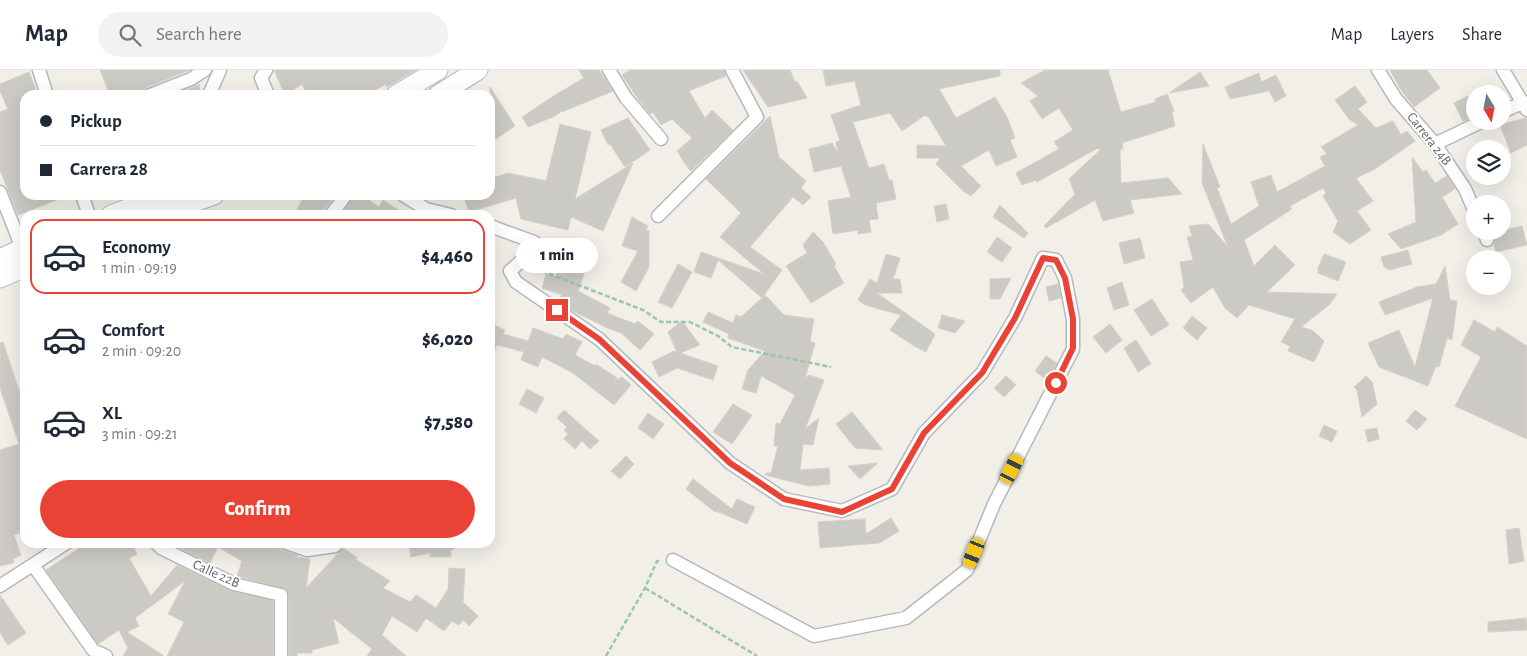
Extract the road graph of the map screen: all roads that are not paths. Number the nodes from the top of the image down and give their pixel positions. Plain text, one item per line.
1 (39, 70) edge
2 (205, 70) edge
3 (266, 70) edge
4 (438, 70) edge
5 (478, 70) edge
6 (609, 70) edge
7 (732, 70) edge
8 (1378, 70) edge
9 (1503, 70) edge
10 (217, 71) edge
11 (45, 90) edge
12 (163, 90) edge
13 (211, 90) edge
14 (266, 90) edge
15 (404, 90) edge
16 (448, 90) edge
17 (1525, 106) edge
18 (1511, 110) edge
19 (1466, 129) edge
20 (661, 139) dead end
21 (1435, 144) junction
22 (0, 192) edge
23 (1468, 195) edge
24 (151, 200) edge
25 (200, 200) edge
26 (409, 200) edge
27 (124, 210) edge
28 (171, 210) edge
29 (421, 210) edge
30 (658, 216) dead end
31 (495, 228) edge
32 (20, 239) edge
33 (20, 250) edge
34 (0, 259) edge
35 (20, 269) edge
36 (0, 278) edge
37 (59, 548) edge
38 (161, 548) edge
39 (301, 548) edge
40 (321, 548) edge
41 (673, 560) road end
42 (33, 565) junction
43 (0, 586) edge
44 (106, 656) edge
45 (281, 656) edge

1 - 11 street
2 - 12 street
3 - 14 street
4 - 15 main road
5 - 16 main road
6 - 20 street
7 - 30 street
8 - 21 street, Carrera 24B
9 - 17 street
10 - 13 street
17 - 18 street
19 - 21 street
21 - 23 street, Carrera 24B
22 - 32 street
24 - 27 main road
25 - 28 main road
26 - 29 street
31 - 41 street
33 - 34 main road
35 - 36 main road
37 - 42 street
38 - 45 street, Calle 22B
39 - 40 street
42 - 43 street
42 - 44 street

